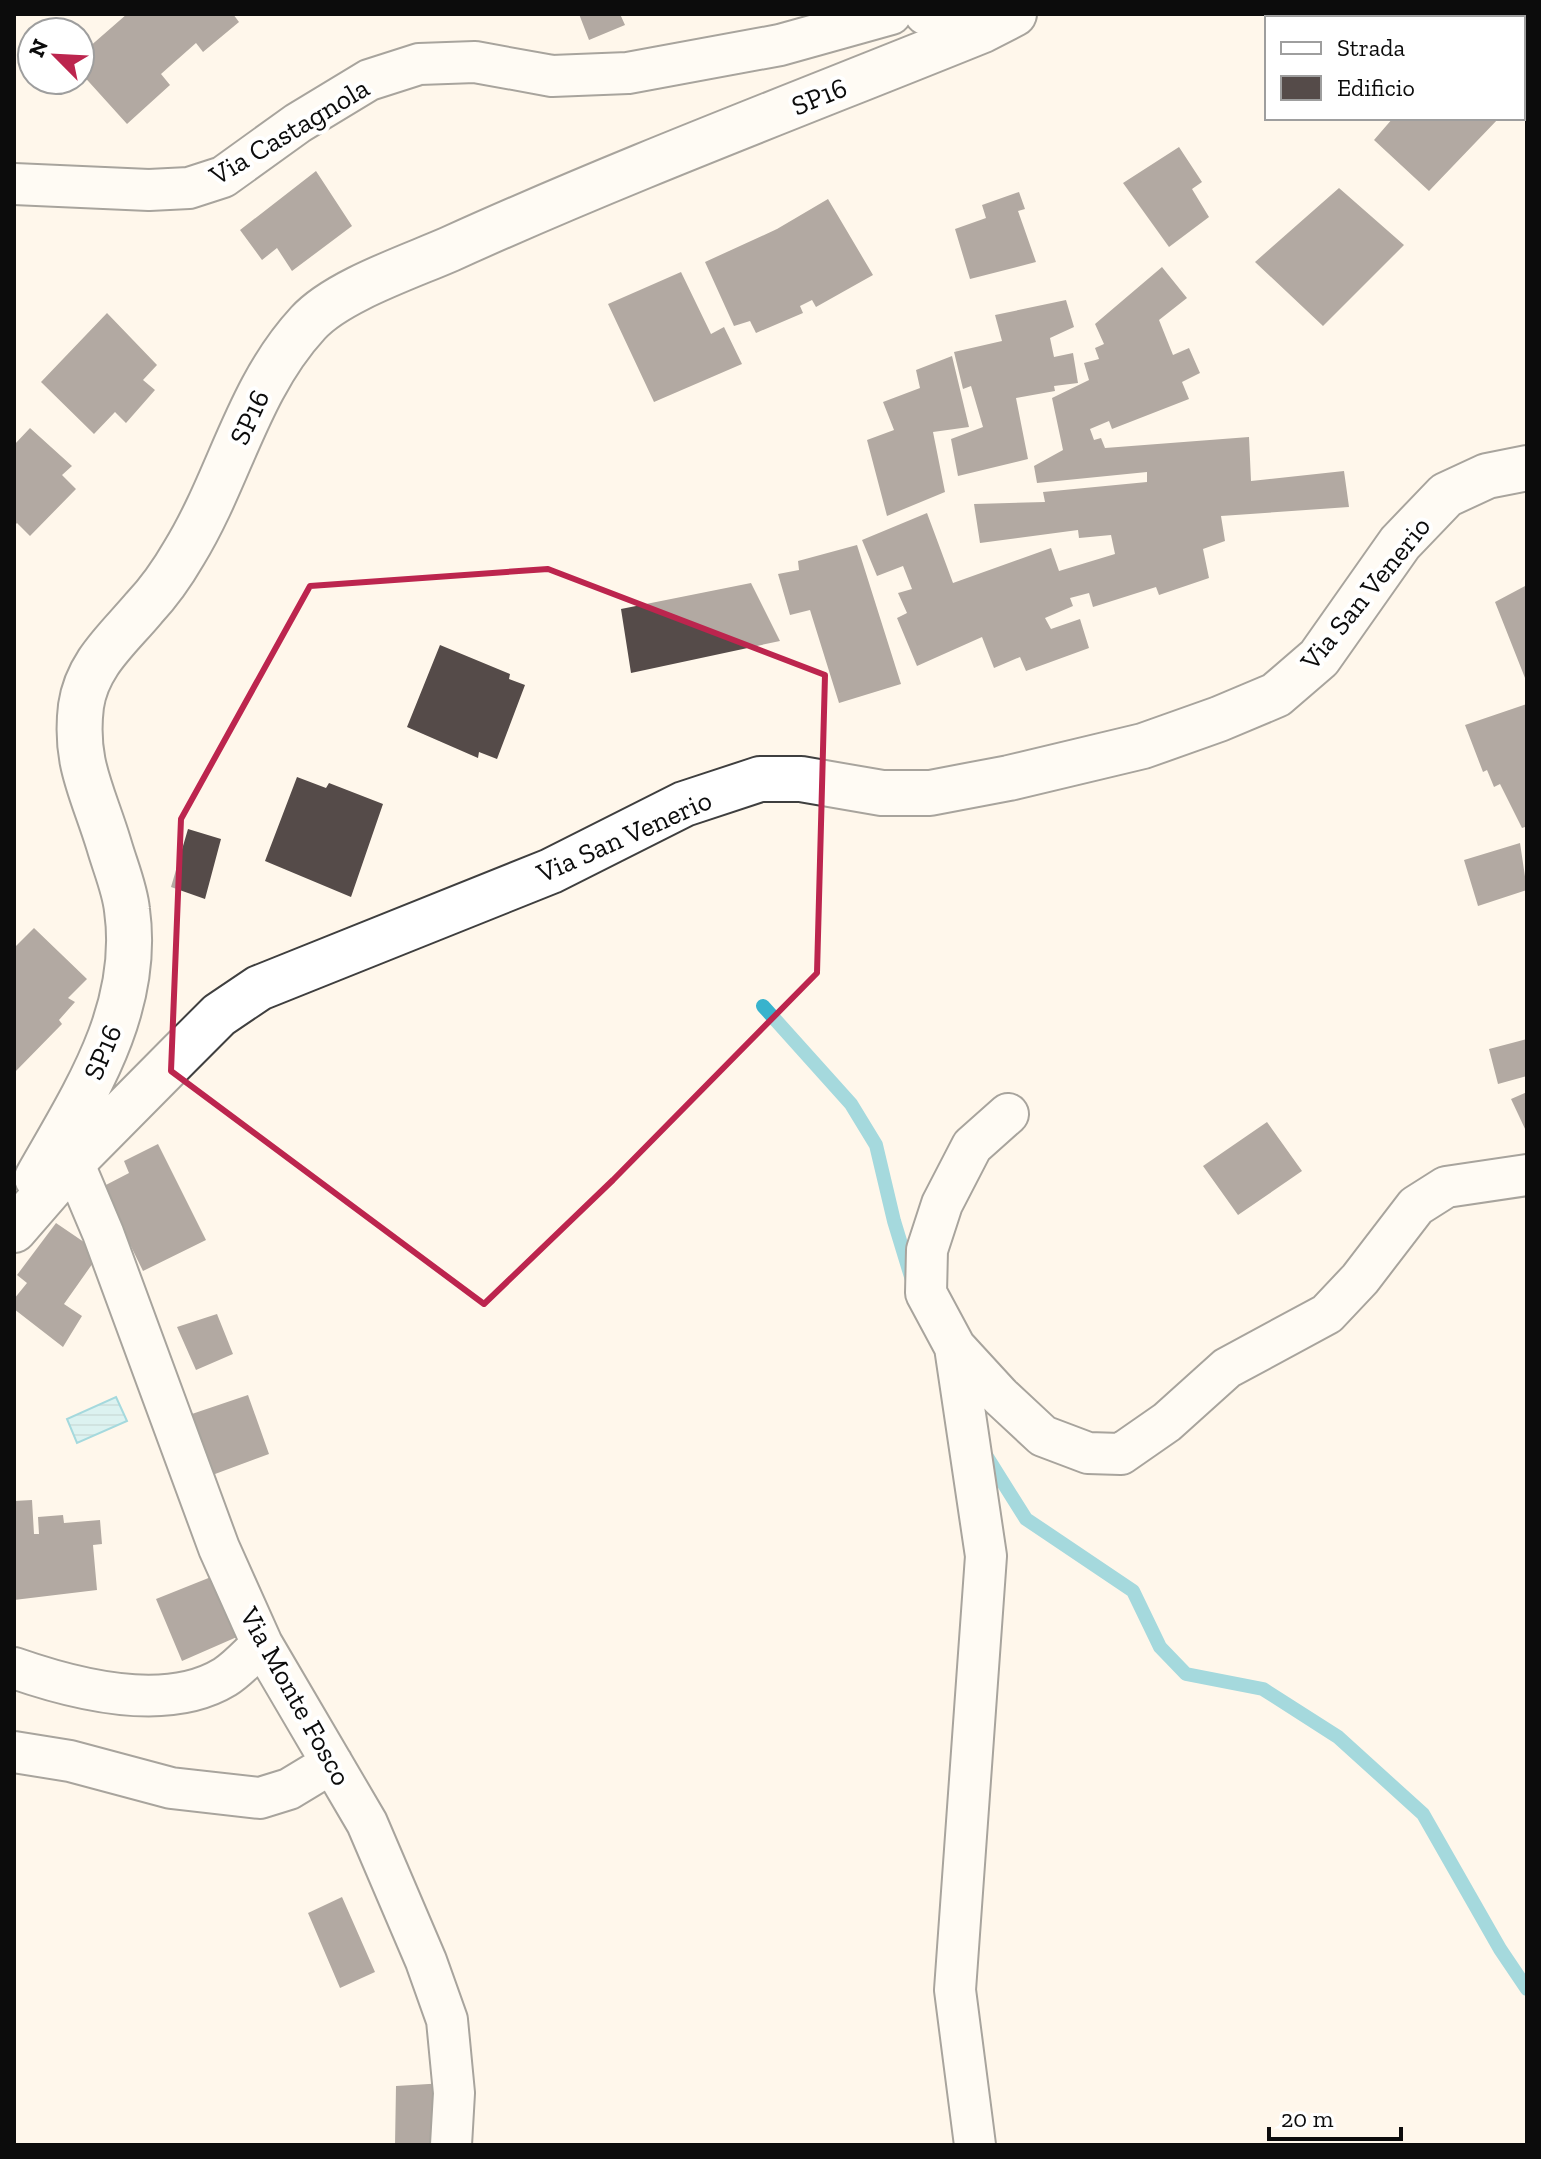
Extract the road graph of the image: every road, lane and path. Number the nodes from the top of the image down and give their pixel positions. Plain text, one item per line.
1 (891, 14) edge
2 (925, 14) edge
3 (998, 22) edge
4 (14, 184) edge
5 (1527, 468) edge
6 (1008, 1114) dead end
7 (73, 1162) junction
8 (1527, 1175) edge
9 (14, 1218) edge
10 (14, 1230) edge
11 (955, 1347) junction
12 (262, 1644) junction
13 (14, 1668) edge
14 (14, 1752) edge
15 (332, 1763) junction
16 (451, 2145) edge
17 (975, 2145) edge

1 - 4 street, Via Castagnola
2 - 3 street
3 - 9 street, SP16 / SP16
5 - 7 street, Via San Venerio
6 - 11 street
7 - 10 street, Via San Venerio
7 - 12 street, Via Monte Fosco
8 - 11 street
11 - 17 street
12 - 13 street
12 - 15 street, Via Monte Fosco
14 - 15 street
15 - 16 street, Via Monte Fosco

